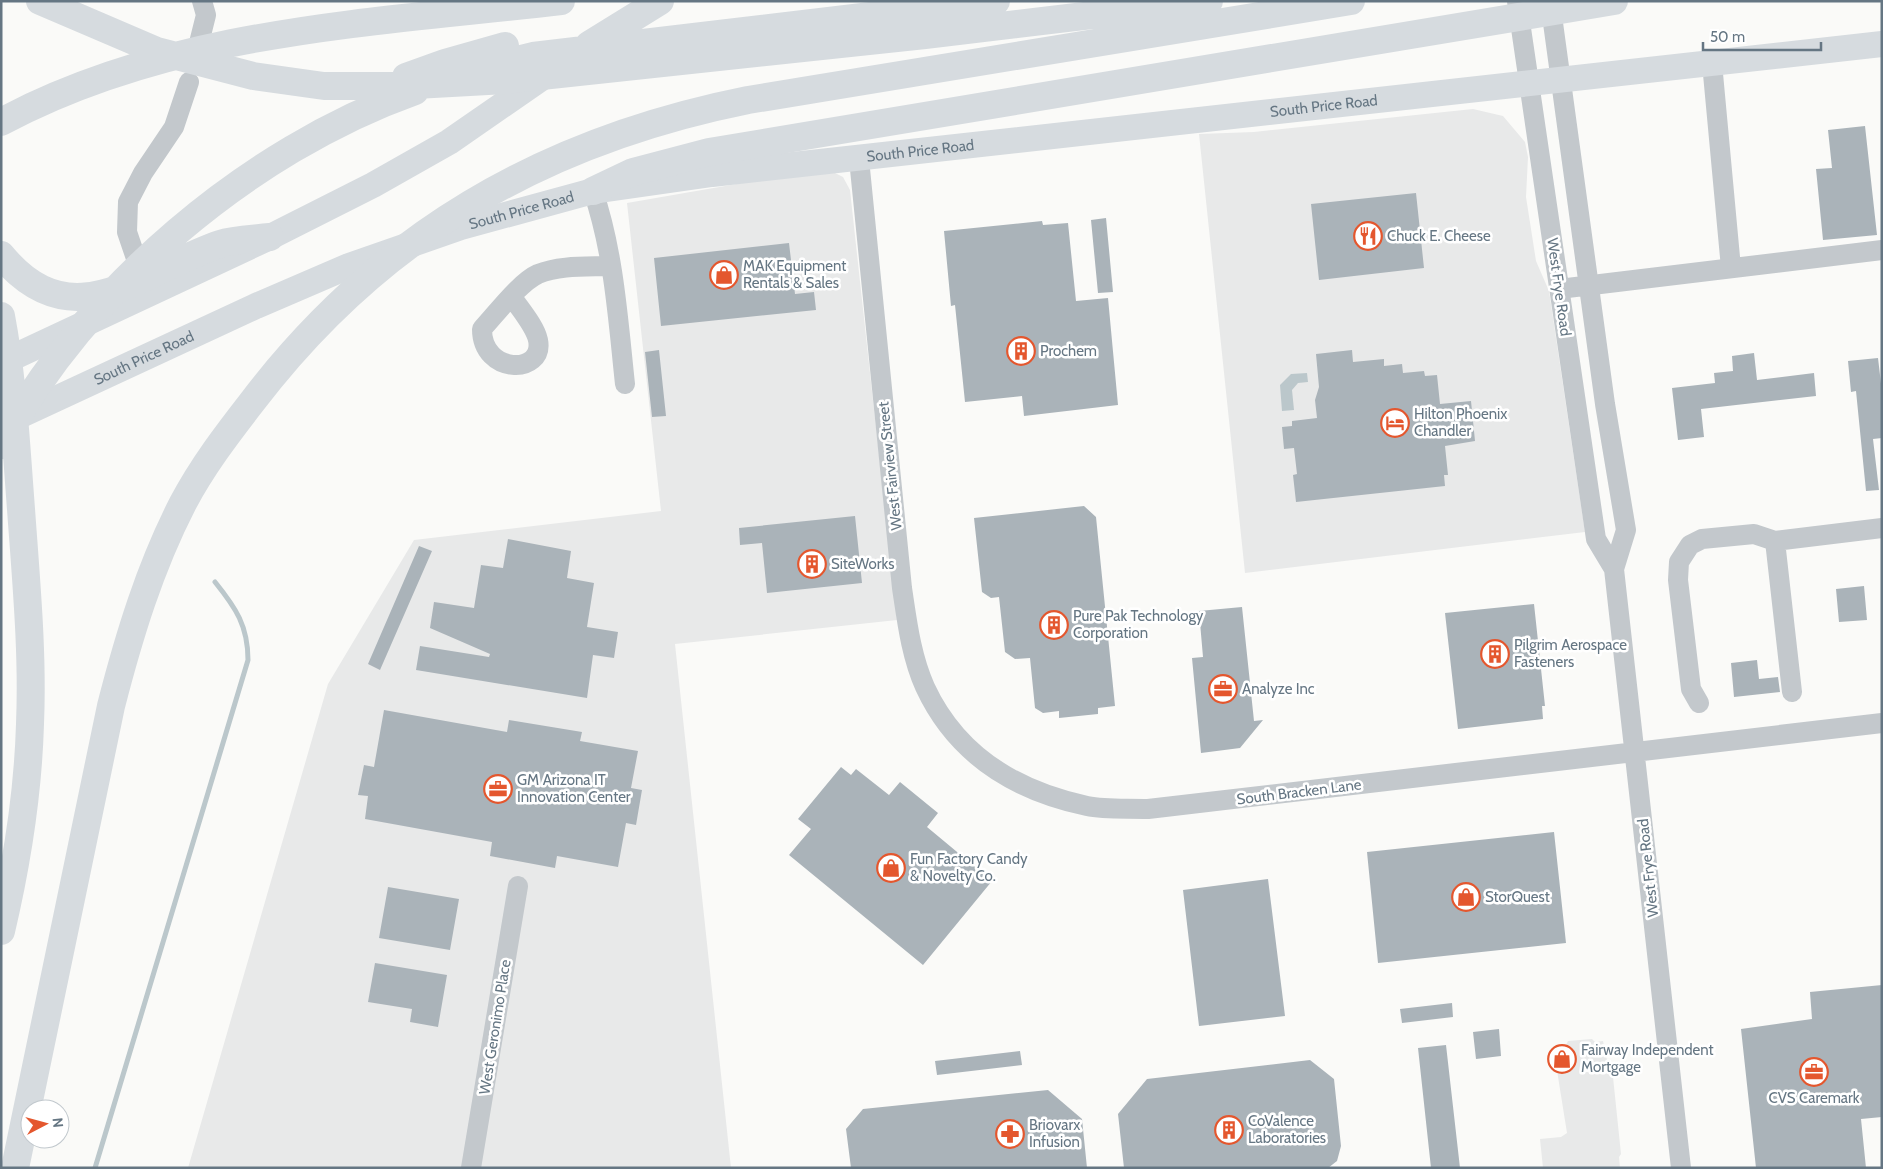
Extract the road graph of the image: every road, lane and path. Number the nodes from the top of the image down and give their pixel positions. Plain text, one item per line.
1 (40, 1) edge
2 (202, 1) edge
3 (561, 1) edge
4 (660, 1) edge
5 (844, 1) edge
6 (996, 1) edge
7 (1209, 1) edge
8 (1351, 1) edge
9 (1517, 1) edge
10 (1550, 1) edge
11 (1614, 1) edge
12 (643, 22) edge
13 (199, 43) dead end
14 (1882, 44) edge
15 (586, 48) junction
16 (1712, 63) junction
17 (1560, 81) junction
18 (189, 82) dead end
19 (1529, 85) junction
20 (1, 122) edge
21 (860, 159) junction
22 (593, 191) junction
23 (270, 237) junction
24 (1882, 250) edge
25 (1, 255) edge
26 (611, 266) junction
27 (1731, 268) junction
28 (143, 278) junction
29 (1588, 284) junction
30 (1559, 289) junction
31 (512, 297) dead end
32 (1, 316) edge
33 (4, 362) edge
34 (625, 384) dead end
35 (6, 420) edge
36 (1, 445) edge
37 (1882, 528) edge
38 (1775, 541) junction
39 (1614, 569) junction
40 (1792, 692) dead end
41 (1698, 702) dead end
42 (1882, 723) edge
43 (1635, 752) junction
44 (973, 755) joint
45 (518, 886) dead end
46 (1, 930) edge
47 (14, 1168) edge
48 (471, 1168) edge
49 (1681, 1168) edge

1 - 7 highway
2 - 13 street
3 - 20 highway
4 - 15 highway
5 - 12 highway
6 - 12 highway
8 - 47 highway
9 - 19 street, West Frye Road
10 - 17 street, West Frye Road
11 - 22 highway
12 - 15 main road
12 - 35 highway
12 - 36 highway
14 - 16 main road, South Price Road
15 - 23 main road
16 - 17 main road, South Price Road
16 - 27 street
17 - 19 main road, South Price Road
17 - 29 street, West Frye Road
18 - 28 street
19 - 21 main road, South Price Road
19 - 30 street, West Frye Road
21 - 22 main road, South Price Road
21 - 44 street, West Fairview Street
22 - 26 street
22 - 35 main road, South Price Road
23 - 28 highway
23 - 33 main road
24 - 27 street
25 - 28 highway
26 - 31 street
26 - 34 street
27 - 29 street
29 - 30 street
29 - 39 street, West Frye Road
30 - 39 street, West Frye Road
32 - 33 highway
33 - 35 highway
35 - 46 highway
37 - 38 street
38 - 40 street
38 - 41 street
39 - 43 street, West Frye Road
42 - 43 street, South Bracken Lane
43 - 44 street, South Bracken Lane
43 - 49 street, West Frye Road
45 - 48 street, West Geronimo Place

